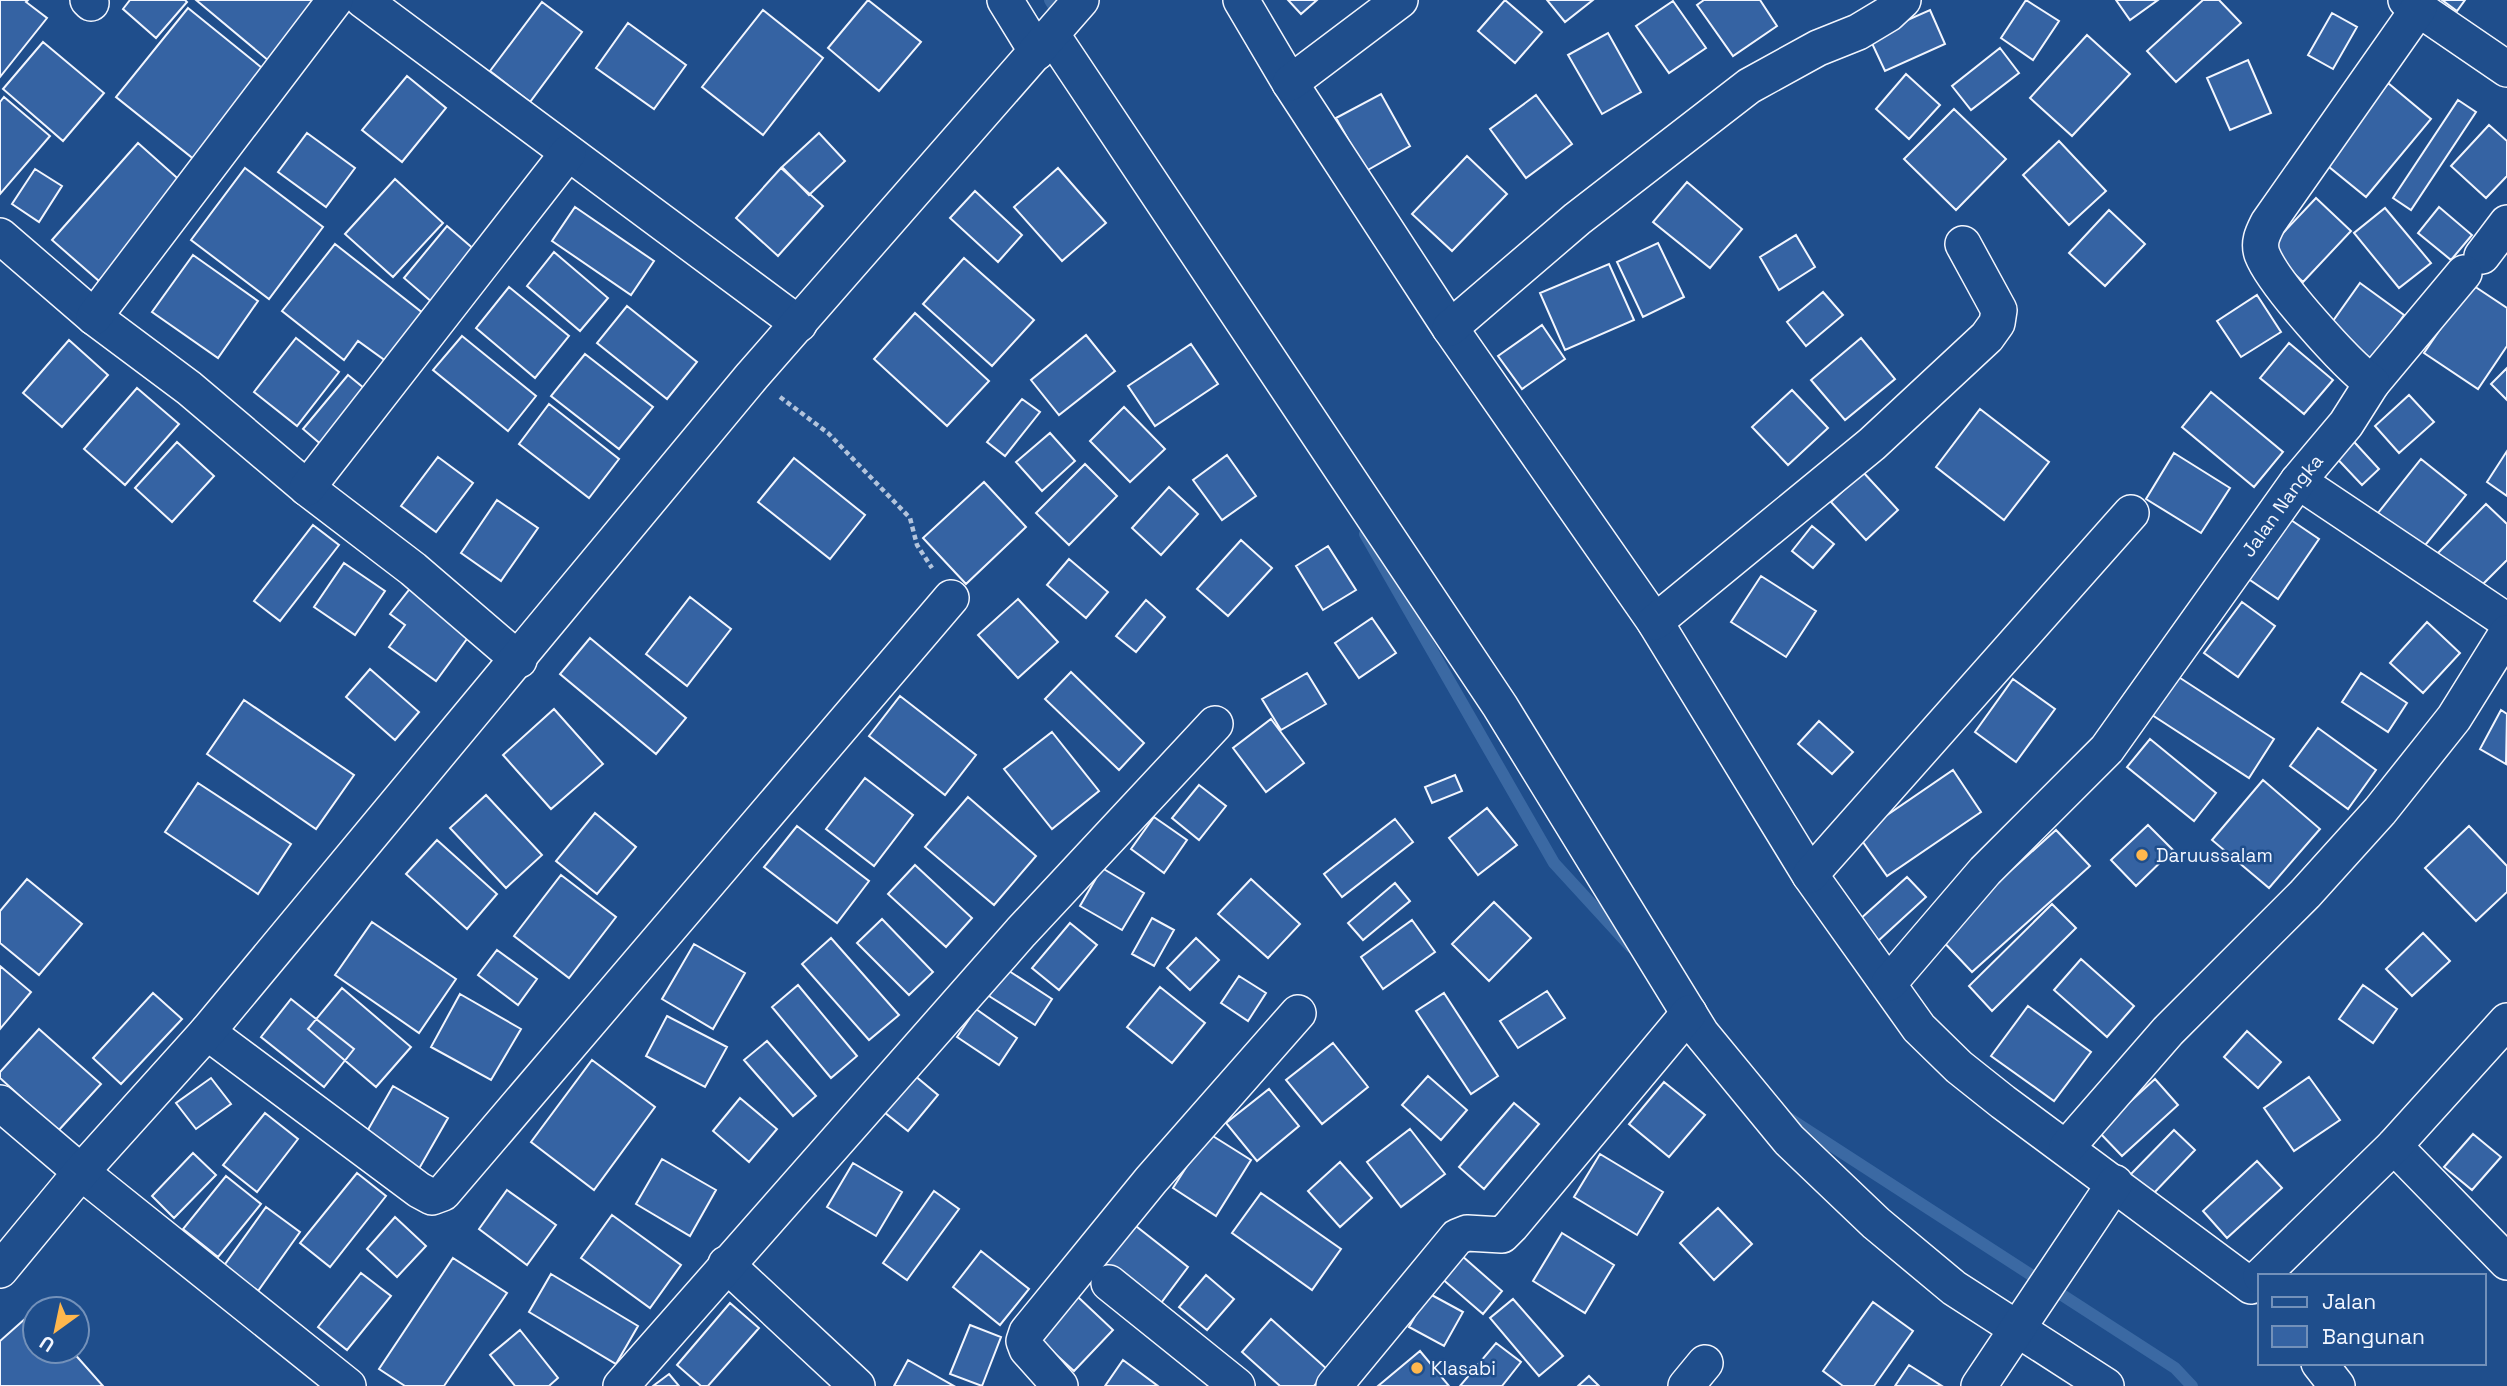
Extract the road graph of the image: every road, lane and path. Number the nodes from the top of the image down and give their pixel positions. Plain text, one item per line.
1 (335, 0) edge
2 (363, 0) edge
3 (1005, 0) edge
4 (1241, 0) edge
5 (1400, 0) edge
6 (1903, 0) edge
7 (2412, 4) edge
8 (1057, 28) edge
9 (2507, 69) edge
10 (1290, 83) junction
11 (568, 153) junction
12 (2507, 223) edge
13 (0, 236) edge
14 (1963, 244) dead end
15 (94, 317) junction
16 (799, 324) junction
17 (1450, 328) junction
18 (752, 376) junction
19 (2372, 383) junction
20 (2298, 481) junction
21 (307, 488) junction
22 (2131, 513) dead end
23 (951, 598) joint
24 (2507, 621) edge
25 (1655, 622) junction
26 (2507, 633) edge
27 (519, 660) junction
28 (1215, 724) dead end
29 (1810, 875) junction
30 (1889, 983) junction
31 (1298, 1013) dead end
32 (1689, 1013) junction
33 (2507, 1021) edge
34 (207, 1032) junction
35 (0, 1102) edge
36 (2394, 1146) junction
37 (2067, 1147) junction
38 (81, 1172) junction
39 (2108, 1194) junction
40 (2507, 1262) edge
41 (726, 1264) junction
42 (0, 1270) edge
43 (2268, 1274) edge
44 (1109, 1283) dead end
45 (2258, 1284) edge
46 (2029, 1314) junction
47 (2321, 1365) edge
48 (348, 1386) edge
49 (621, 1386) edge
50 (857, 1386) edge
51 (1060, 1386) edge
52 (1237, 1386) edge
53 (1334, 1386) edge
54 (1979, 1386) edge
55 (2106, 1386) edge
56 (2337, 1386) edge

1 - 15 street
2 - 11 street
3 - 8 street
4 - 10 street
5 - 10 street
6 - 17 street
7 - 9 street
7 - 19 street
8 - 16 street
8 - 32 street
10 - 17 street
11 - 16 street
11 - 21 street
12 - 19 street, Jalan Nangka
13 - 15 street
14 - 25 street
15 - 21 street
16 - 18 street
17 - 25 street
18 - 23 path
18 - 27 street
19 - 20 street, Jalan Nangka
20 - 24 street
20 - 30 street, Jalan Nangka
21 - 27 street
22 - 29 street
23 - 34 street
25 - 29 street
26 - 37 street
27 - 34 street
28 - 41 street
29 - 30 street
30 - 37 street
31 - 51 street
32 - 46 street
32 - 53 street
33 - 36 street
34 - 38 street
35 - 38 street
36 - 40 street
36 - 43 street
37 - 39 street
38 - 42 street
38 - 48 street
39 - 45 street
39 - 46 street
41 - 49 street
41 - 50 street
44 - 52 street
46 - 54 street
46 - 55 street
47 - 56 street

